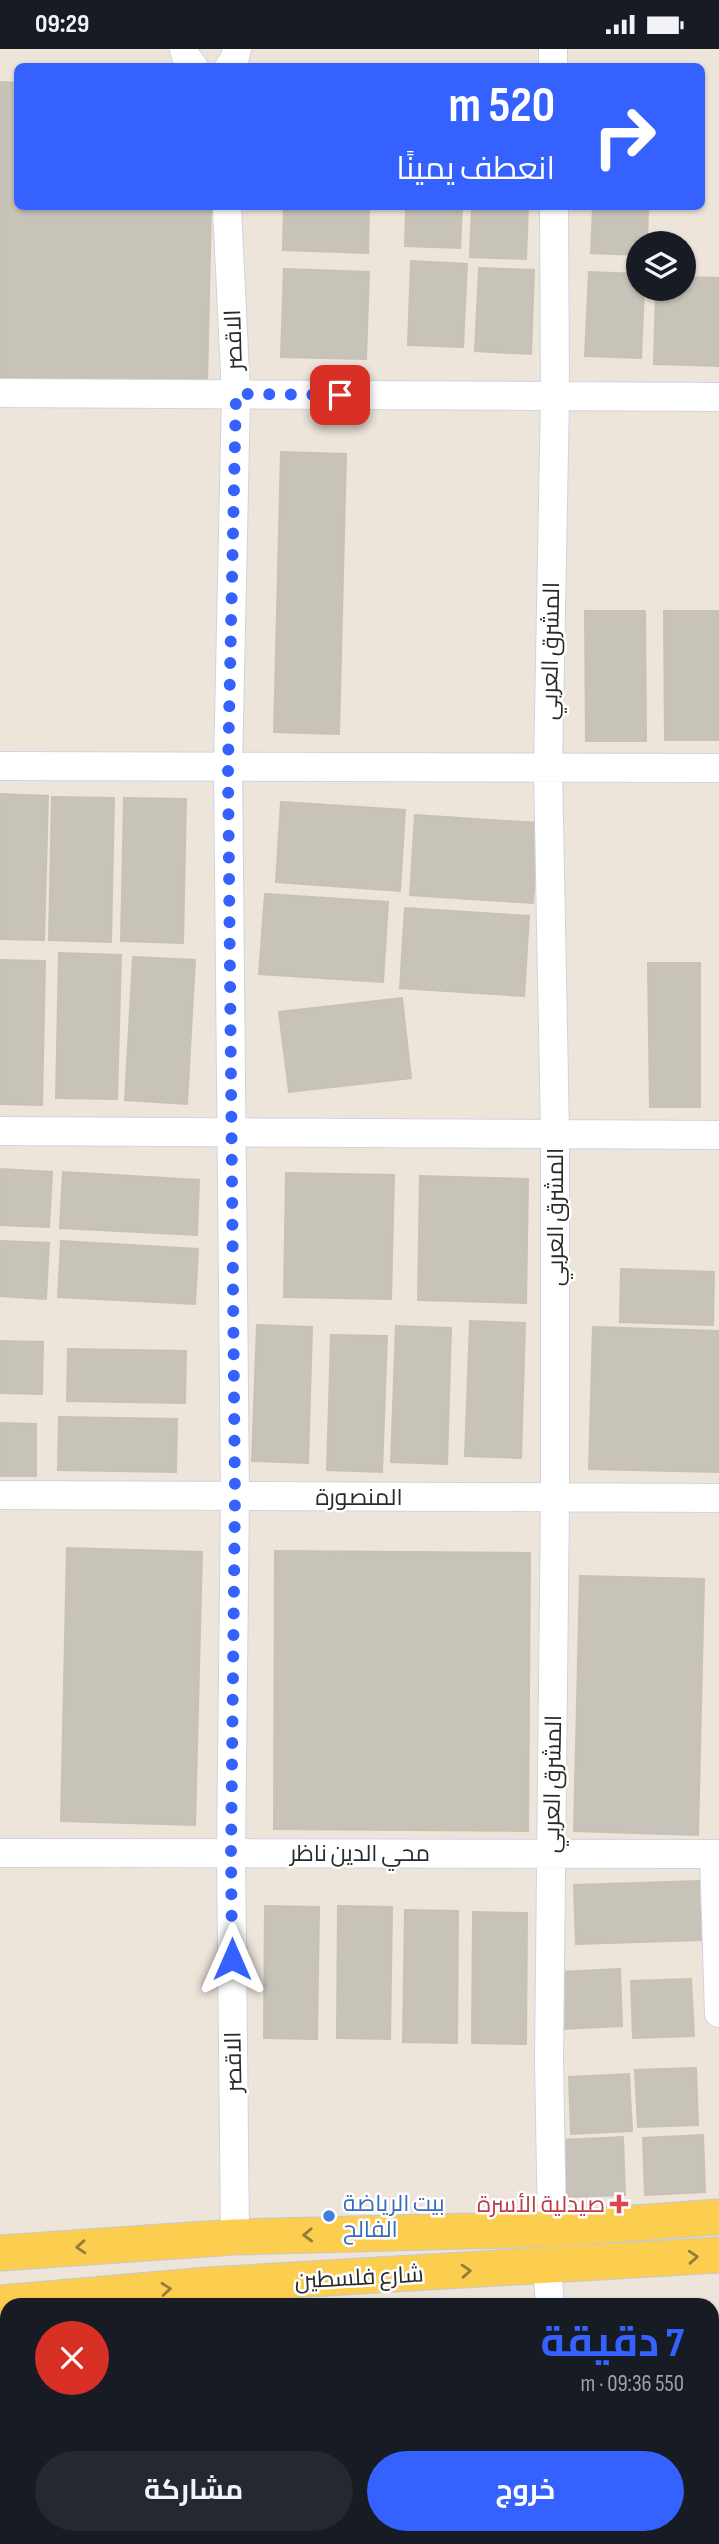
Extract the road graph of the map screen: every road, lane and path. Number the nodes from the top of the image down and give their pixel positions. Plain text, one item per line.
1 (228, 210) edge
2 (554, 210) edge
3 (0, 393) edge
4 (236, 394) junction
5 (555, 396) junction
6 (719, 397) edge
7 (0, 766) edge
8 (228, 767) junction
9 (548, 768) junction
10 (719, 768) edge
11 (0, 1131) edge
12 (233, 1132) junction
13 (555, 1134) junction
14 (719, 1135) edge
15 (0, 1495) edge
16 (235, 1496) junction
17 (555, 1497) junction
18 (719, 1498) edge
19 (0, 1853) edge
20 (231, 1853) junction
21 (551, 1854) junction
22 (717, 1854) edge
23 (719, 2013) edge
24 (719, 2217) edge
25 (552, 2228) junction
26 (235, 2237) junction
27 (0, 2253) edge
28 (719, 2255) edge
29 (547, 2266) junction
30 (209, 2295) edge
31 (119, 2298) edge
32 (549, 2298) edge

1 - 4 street, الاقصر
2 - 5 street, المشرق العربي
3 - 4 street
4 - 5 street
4 - 8 street, الاقصر
5 - 6 street
5 - 9 street, المشرق العربي
7 - 8 street
8 - 9 street
8 - 12 street, الاقصر
9 - 10 street
9 - 13 street, المشرق العربي
11 - 12 street
12 - 13 street
12 - 16 street, الاقصر
13 - 14 street
13 - 17 street, المشرق العربي
15 - 16 street, المنصورة
16 - 17 street, المنصورة
16 - 20 street, الاقصر
17 - 18 street, المنصورة
17 - 21 street, المشرق العربي
19 - 20 street, محي الدين ناظر
20 - 21 street, محي الدين ناظر
20 - 26 street, الاقصر
21 - 22 street, محي الدين ناظر
21 - 25 street, المشرق العربي
22 - 23 street
24 - 25 main road, شارع فلسطين
25 -> 26 main road, شارع فلسطين
26 -> 27 main road, شارع فلسطين
29 -> 28 main road, شارع فلسطين
30 -> 29 main road, شارع فلسطين
29 - 32 street
31 -> 30 main road, شارع فلسطين

